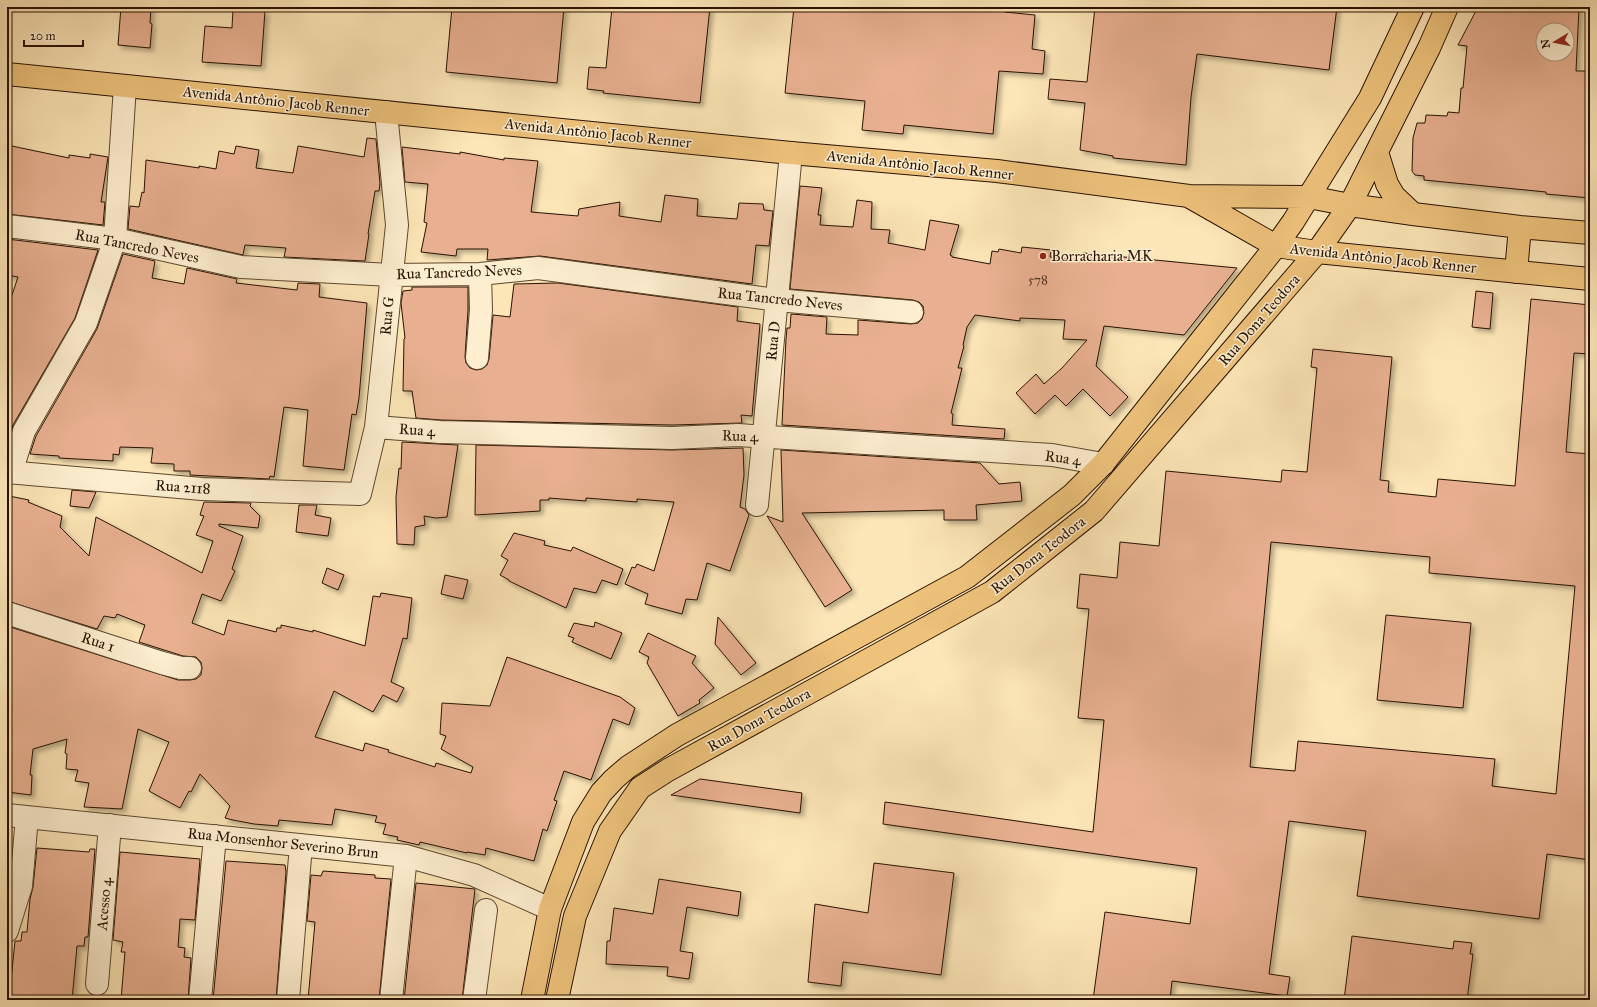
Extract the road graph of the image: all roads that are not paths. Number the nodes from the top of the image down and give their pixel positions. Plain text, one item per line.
1 (1413, 7) edge
2 (1447, 7) edge
3 (1402, 33) junction
4 (1429, 48) junction
5 (7, 74) edge
6 (125, 86) junction
7 (386, 112) junction
8 (1377, 152) junction
9 (791, 153) junction
10 (1189, 196) junction
11 (1309, 197) junction
12 (1350, 205) junction
13 (1413, 214) junction
14 (7, 226) edge
15 (1520, 227) junction
16 (1590, 233) edge
17 (115, 239) junction
18 (1276, 246) junction
19 (1317, 252) junction
20 (1516, 272) junction
21 (480, 274) junction
22 (391, 275) junction
23 (1590, 279) edge
24 (777, 300) junction
25 (912, 312) dead end
26 (477, 358) dead end
27 (376, 427) junction
28 (763, 437) junction
29 (1103, 464) junction
30 (9, 473) edge
31 (360, 494) joint
32 (757, 505) dead end
33 (7, 613) edge
34 (190, 668) dead end
35 (17, 816) edge
36 (110, 825) junction
37 (215, 836) junction
38 (302, 845) junction
39 (406, 856) junction
40 (550, 909) junction
41 (486, 910) dead end
42 (7, 931) edge
43 (97, 984) dead end
44 (200, 1000) edge
45 (288, 1000) edge
46 (392, 1000) edge
47 (474, 1000) edge
48 (532, 1000) edge
49 (556, 1000) edge

1 - 3 main road, Rua Dona Teodora
2 - 4 main road, Rua Dona Teodora
3 - 4 main road
3 - 11 main road, Rua Dona Teodora
4 - 8 main road, Rua Dona Teodora
5 - 6 main road, Avenida Antônio Jacob Renner
6 - 7 main road, Avenida Antônio Jacob Renner
6 - 17 street
7 - 9 main road, Avenida Antônio Jacob Renner
7 - 22 street, Rua G
8 - 12 main road, Rua Dona Teodora
8 - 13 main road
9 - 10 main road, Avenida Antônio Jacob Renner
9 - 24 street, Rua D
10 - 11 main road, Avenida Antônio Jacob Renner
10 - 18 main road, Avenida Antônio Jacob Renner
11 - 12 main road, Avenida Antônio Jacob Renner
11 - 18 main road, Rua Dona Teodora
12 - 13 main road, Avenida Antônio Jacob Renner
12 - 19 main road, Rua Dona Teodora
13 - 15 main road, Avenida Antônio Jacob Renner
14 - 17 street, Rua Tancredo Neves
15 - 16 main road, Avenida Antônio Jacob Renner
15 - 20 main road
17 - 22 street, Rua Tancredo Neves
17 - 30 street
18 - 19 main road, Avenida Antônio Jacob Renner
18 - 29 main road, Rua Dona Teodora
19 - 20 main road, Avenida Antônio Jacob Renner
19 - 49 main road, Rua Dona Teodora
20 - 23 main road, Avenida Antônio Jacob Renner
21 - 22 street, Rua Tancredo Neves
21 - 24 street, Rua Tancredo Neves
21 - 26 street
22 - 27 street, Rua G
24 - 25 street, Rua Tancredo Neves
24 - 28 street, Rua D
27 - 28 street, Rua 4
27 - 31 street, Rua G
28 - 29 street, Rua 4
28 - 32 street, Rua D
29 - 40 main road, Rua Dona Teodora
30 - 31 street, Rua 2118
33 - 34 street, Rua 1
35 - 36 street, Rua Monsenhor Severino Brun
35 - 42 street
36 - 37 street, Rua Monsenhor Severino Brun
36 - 43 street, Acesso 4
37 - 38 street, Rua Monsenhor Severino Brun
37 - 44 street
38 - 39 street, Rua Monsenhor Severino Brun
38 - 45 street
39 - 40 street, Rua Monsenhor Severino Brun
39 - 46 street
40 - 48 main road, Rua Dona Teodora
41 - 47 street

